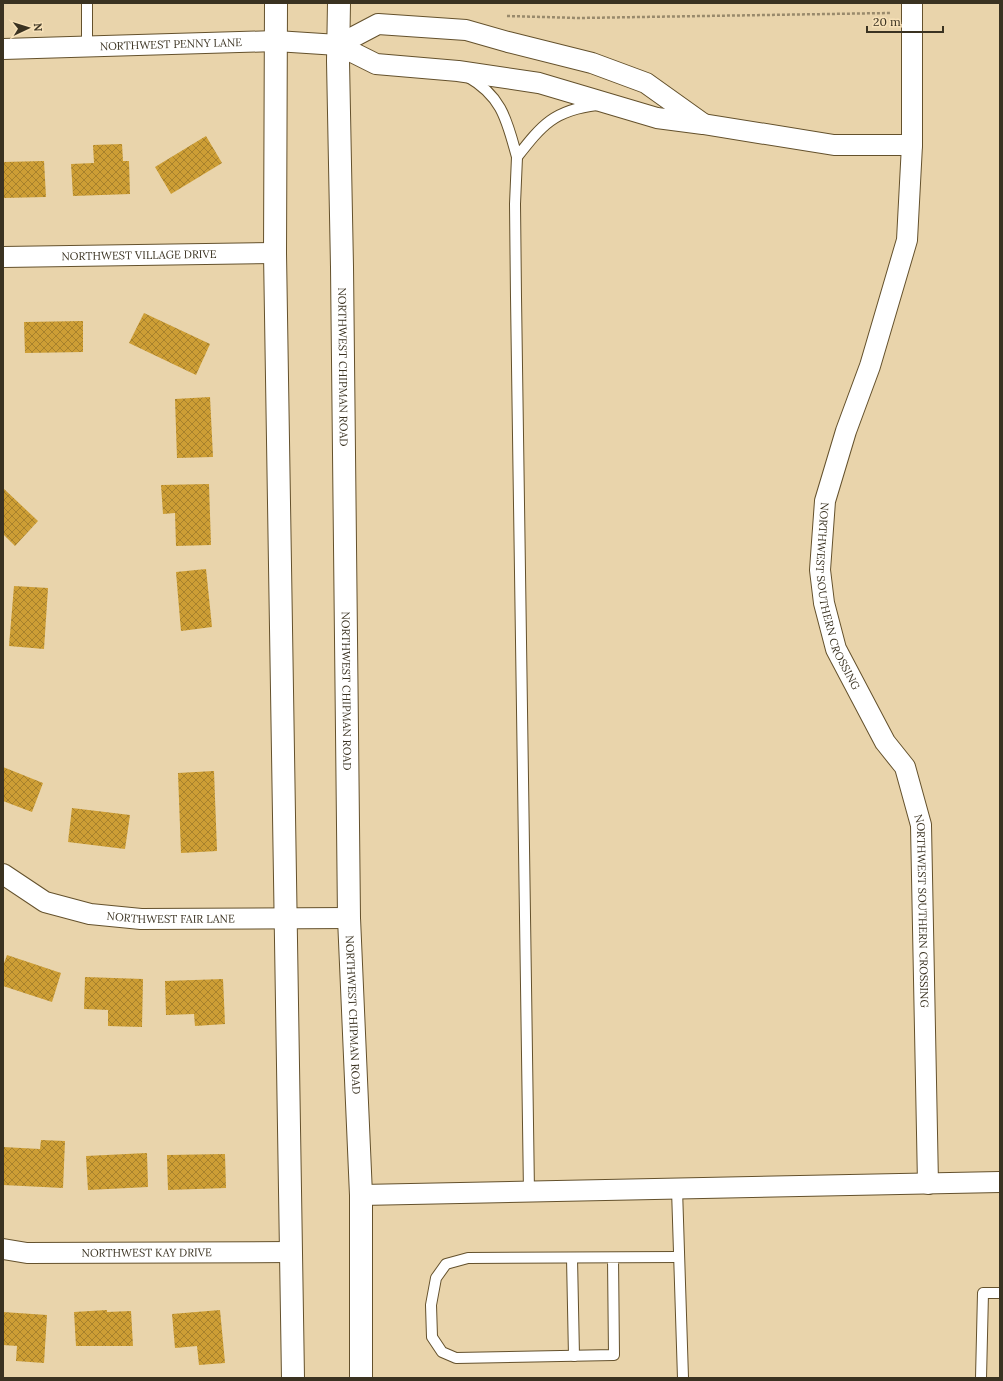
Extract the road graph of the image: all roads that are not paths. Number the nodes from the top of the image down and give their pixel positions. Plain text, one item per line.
1 (87, 3) edge
2 (276, 3) edge
3 (339, 3) edge
4 (912, 8) edge
5 (276, 41) junction
6 (338, 45) junction
7 (86, 47) junction
8 (3, 49) edge
9 (458, 71) junction
10 (607, 104) junction
11 (703, 124) junction
12 (912, 145) junction
13 (517, 158) junction
14 (275, 253) junction
15 (3, 257) edge
16 (3, 874) edge
17 (285, 918) junction
18 (349, 918) junction
19 (1000, 1182) edge
20 (928, 1184) junction
21 (677, 1189) junction
22 (529, 1192) junction
23 (360, 1195) junction
24 (3, 1249) edge
25 (291, 1252) junction
26 (679, 1257) junction
27 (572, 1258) junction
28 (613, 1258) junction
29 (1000, 1293) edge
30 (574, 1356) junction
31 (293, 1378) edge
32 (361, 1378) edge
33 (683, 1378) edge
34 (981, 1378) edge

1 - 7 lane
2 - 5 main road
3 - 6 main road, NORTHWEST CHIPMAN ROAD
4 - 12 street, NORTHWEST SOUTHERN CROSSING
5 - 6 street, NORTHWEST PENNY LANE
5 - 7 street, NORTHWEST PENNY LANE
5 - 14 main road
6 - 9 street
6 - 11 street
6 - 18 main road, NORTHWEST CHIPMAN ROAD
7 - 8 street, NORTHWEST PENNY LANE
9 - 10 street
9 - 13 lane
10 - 11 street
10 - 13 lane
11 - 12 street
12 - 20 street, NORTHWEST SOUTHERN CROSSING
13 - 22 lane
14 - 15 street, NORTHWEST VILLAGE DRIVE
14 - 17 main road
16 - 17 street, NORTHWEST FAIR LANE
17 - 18 street, NORTHWEST FAIR LANE
17 - 25 main road
18 - 23 main road, NORTHWEST CHIPMAN ROAD
19 - 20 street
20 - 21 street
21 - 22 street
21 - 26 lane
22 - 23 street
23 - 32 main road, NORTHWEST CHIPMAN ROAD
24 - 25 street, NORTHWEST KAY DRIVE
25 - 31 main road
26 - 28 lane
26 - 33 lane
27 - 28 lane
27 - 30 lane
27 - 30 lane
28 - 30 lane
29 - 34 lane

